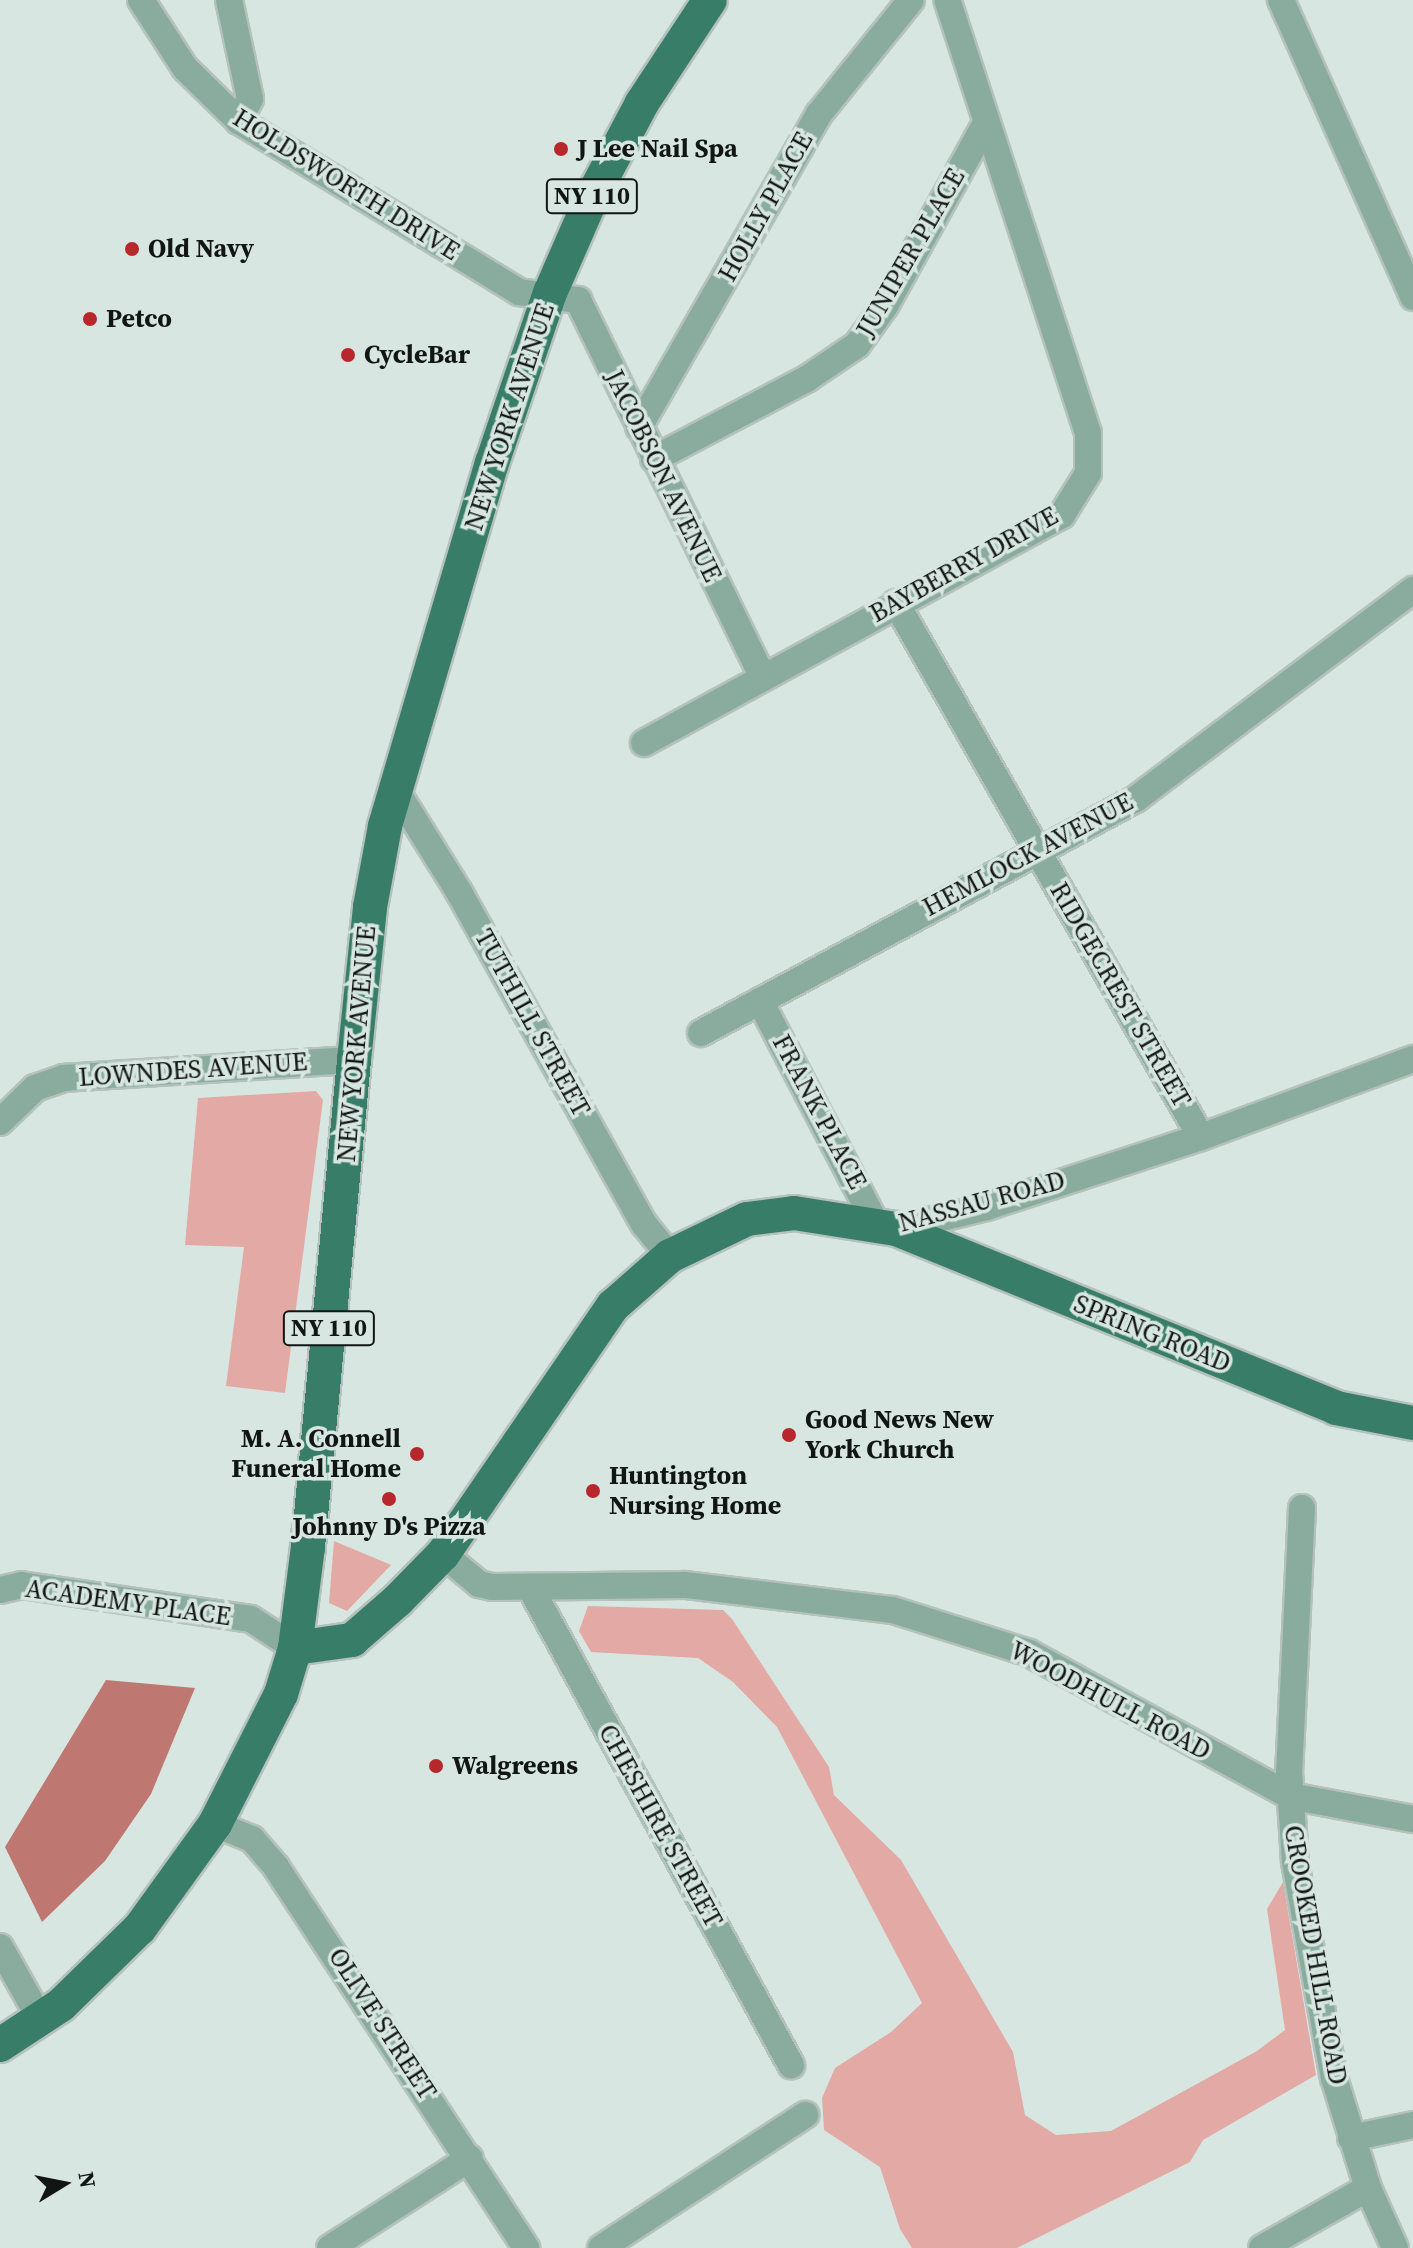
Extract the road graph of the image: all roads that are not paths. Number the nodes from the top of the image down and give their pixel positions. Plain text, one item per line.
1 (141, 0) edge
2 (229, 0) edge
3 (710, 0) edge
4 (911, 0) edge
5 (947, 0) edge
6 (1281, 0) edge
7 (239, 121) junction
8 (985, 125) junction
9 (550, 293) junction
10 (1413, 297) edge
11 (639, 427) junction
12 (654, 459) junction
13 (1413, 590) edge
14 (896, 603) junction
15 (763, 677) junction
16 (644, 743) dead end
17 (395, 789) junction
18 (1037, 851) junction
19 (760, 1001) junction
20 (701, 1033) dead end
21 (1413, 1059) edge
22 (354, 1060) junction
23 (0, 1122) edge
24 (1201, 1137) junction
25 (886, 1226) junction
26 (670, 1256) junction
27 (1413, 1423) edge
28 (1302, 1508) dead end
29 (443, 1554) junction
30 (530, 1587) junction
31 (0, 1590) edge
32 (295, 1648) junction
33 (1290, 1796) junction
34 (1413, 1819) edge
35 (215, 1824) junction
36 (0, 1947) edge
37 (41, 2020) junction
38 (0, 2045) edge
39 (791, 2065) dead end
40 (805, 2115) dead end
41 (1413, 2125) edge
42 (1351, 2138) junction
43 (470, 2158) junction
44 (1368, 2188) junction
45 (330, 2248) edge
46 (526, 2248) edge
47 (601, 2248) edge
48 (1262, 2248) edge
49 (1395, 2248) edge

1 - 7 street, HOLDSWORTH DRIVE
2 - 7 street
3 - 9 main road, NEW YORK AVENUE / NY 110
4 - 11 street, HOLLY PLACE
5 - 8 street, BAYBERRY DRIVE
6 - 10 street
7 - 9 street, HOLDSWORTH DRIVE
8 - 12 street, JUNIPER PLACE
8 - 14 street, BAYBERRY DRIVE
9 - 11 street, JACOBSON AVENUE
9 - 17 main road, NEW YORK AVENUE / NY 110
11 - 12 street, JACOBSON AVENUE
12 - 15 street, JACOBSON AVENUE
13 - 18 street, HEMLOCK AVENUE
14 - 15 street, BAYBERRY DRIVE
14 - 18 street, RIDGECREST STREET
15 - 16 street, BAYBERRY DRIVE
17 - 22 main road, NEW YORK AVENUE / NY 110
17 - 26 street, TUTHILL STREET
18 - 19 street, HEMLOCK AVENUE
18 - 24 street, RIDGECREST STREET
19 - 20 street, HEMLOCK AVENUE
19 - 25 street, FRANK PLACE
21 - 24 street, NASSAU ROAD
22 - 23 street, LOWNDES AVENUE
22 - 32 main road, NEW YORK AVENUE / NY 110
24 - 25 street, NASSAU ROAD
25 - 26 main road, NASSAU ROAD
25 - 27 main road, SPRING ROAD
26 - 29 main road, NASSAU ROAD
28 - 33 street, CROOKED HILL ROAD
29 - 30 street, WOODHULL ROAD
29 - 32 main road, NASSAU ROAD
30 - 33 street, WOODHULL ROAD
30 - 39 street, CHESHIRE STREET
31 - 32 street, ACADEMY PLACE
32 - 35 main road, NEW YORK AVENUE / NY 110
33 - 34 street, WOODHULL ROAD
33 - 42 street, CROOKED HILL ROAD
35 - 37 main road, NEW YORK AVENUE / NY 110
35 - 43 street, OLIVE STREET
36 - 37 street
37 - 38 main road, NEW YORK AVENUE / NY 110
40 - 47 street
41 - 42 street
42 - 44 street, CROOKED HILL ROAD
43 - 45 street
43 - 46 street, OLIVE STREET
44 - 48 street
44 - 49 street, CROOKED HILL ROAD

